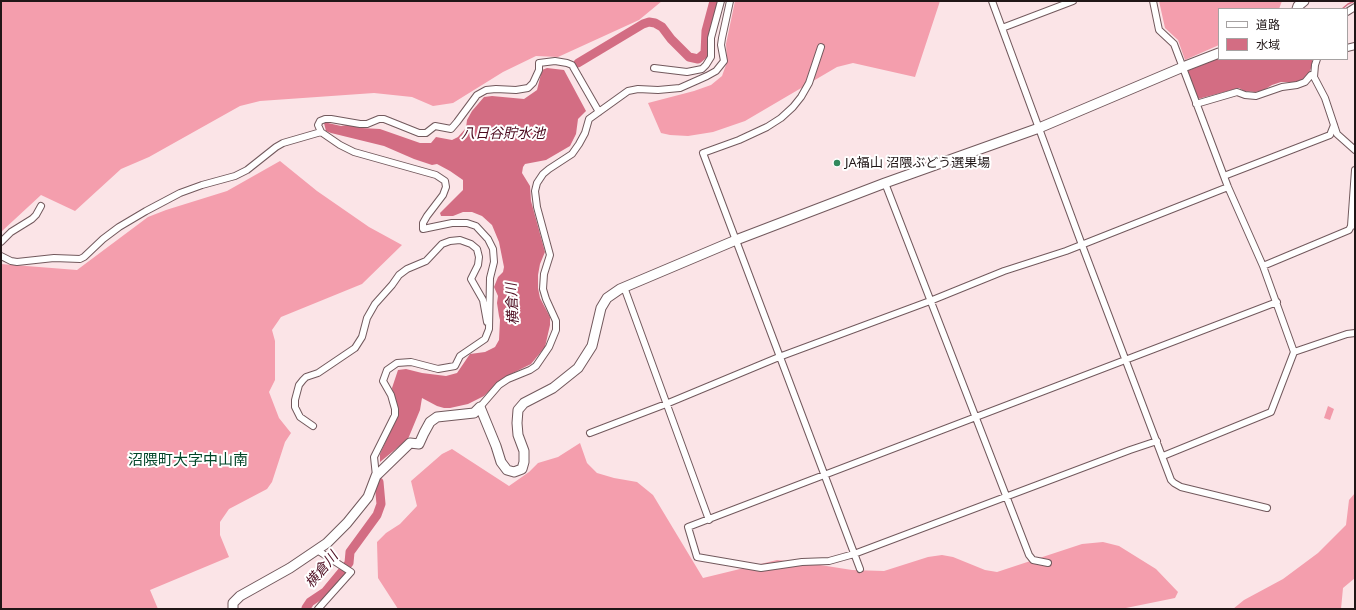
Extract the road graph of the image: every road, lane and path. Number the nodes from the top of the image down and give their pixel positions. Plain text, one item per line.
1 (721, 1) edge
2 (730, 1) edge
3 (992, 1) edge
4 (1073, 1) edge
5 (1153, 1) edge
6 (1002, 28) junction
7 (821, 47) dead end
8 (1218, 53) edge
9 (1317, 60) edge
10 (1183, 67) junction
11 (654, 68) dead end
12 (1314, 77) junction
13 (1196, 104) junction
14 (599, 112) junction
15 (1334, 125) junction
16 (1039, 128) junction
17 (321, 132) junction
18 (1355, 150) edge
19 (1355, 170) edge
20 (1224, 176) junction
21 (885, 183) junction
22 (1228, 187) junction
23 (41, 206) dead end
24 (1353, 225) edge
25 (736, 240) junction
26 (1, 242) edge
27 (1082, 245) junction
28 (1, 256) edge
29 (1263, 266) junction
30 (624, 287) junction
31 (930, 301) junction
32 (1277, 302) junction
33 (489, 329) junction
34 (1355, 333) edge
35 (1294, 352) junction
36 (779, 357) junction
37 (1125, 360) junction
38 (666, 404) junction
39 (480, 407) junction
40 (975, 417) junction
41 (313, 426) dead end
42 (590, 433) dead end
43 (1157, 441) junction
44 (1163, 456) junction
45 (825, 475) junction
46 (376, 476) junction
47 (1006, 497) junction
48 (1267, 508) dead end
49 (709, 520) junction
50 (317, 550) junction
51 (854, 554) junction
52 (1048, 562) dead end
53 (860, 569) dead end
54 (233, 609) edge
55 (318, 609) edge

1 - 11 street
2 - 14 street
3 - 6 street
4 - 6 street
5 - 10 street
6 - 16 street
7 - 25 street
8 - 10 street
9 - 12 street
10 - 13 street
10 - 16 street
12 - 13 street
12 - 15 street
13 - 20 street
14 - 17 street
14 - 39 street
15 - 18 street
15 - 20 street
16 - 21 street
16 - 27 street
17 - 28 street
17 - 33 street
19 - 24 street
20 - 22 street
21 - 25 street
21 - 31 street
22 - 27 street
22 - 29 street
23 - 26 street
24 - 29 street
25 - 30 street
25 - 36 street
27 - 31 street
27 - 37 street
29 - 32 street
30 - 38 street
30 - 39 street
31 - 36 street
31 - 40 street
32 - 35 street
32 - 37 street
33 - 41 street
33 - 46 street
34 - 35 street
35 - 44 street
36 - 38 street
36 - 45 street
37 - 40 street
37 - 43 street
38 - 42 street
38 - 49 street
39 - 46 street
40 - 45 street
40 - 47 street
43 - 44 street
43 - 47 street
44 - 48 street
45 - 49 street
45 - 51 street
46 - 50 street
47 - 51 street
47 - 52 street
49 - 51 street
50 - 54 street
50 - 55 street
51 - 53 street

